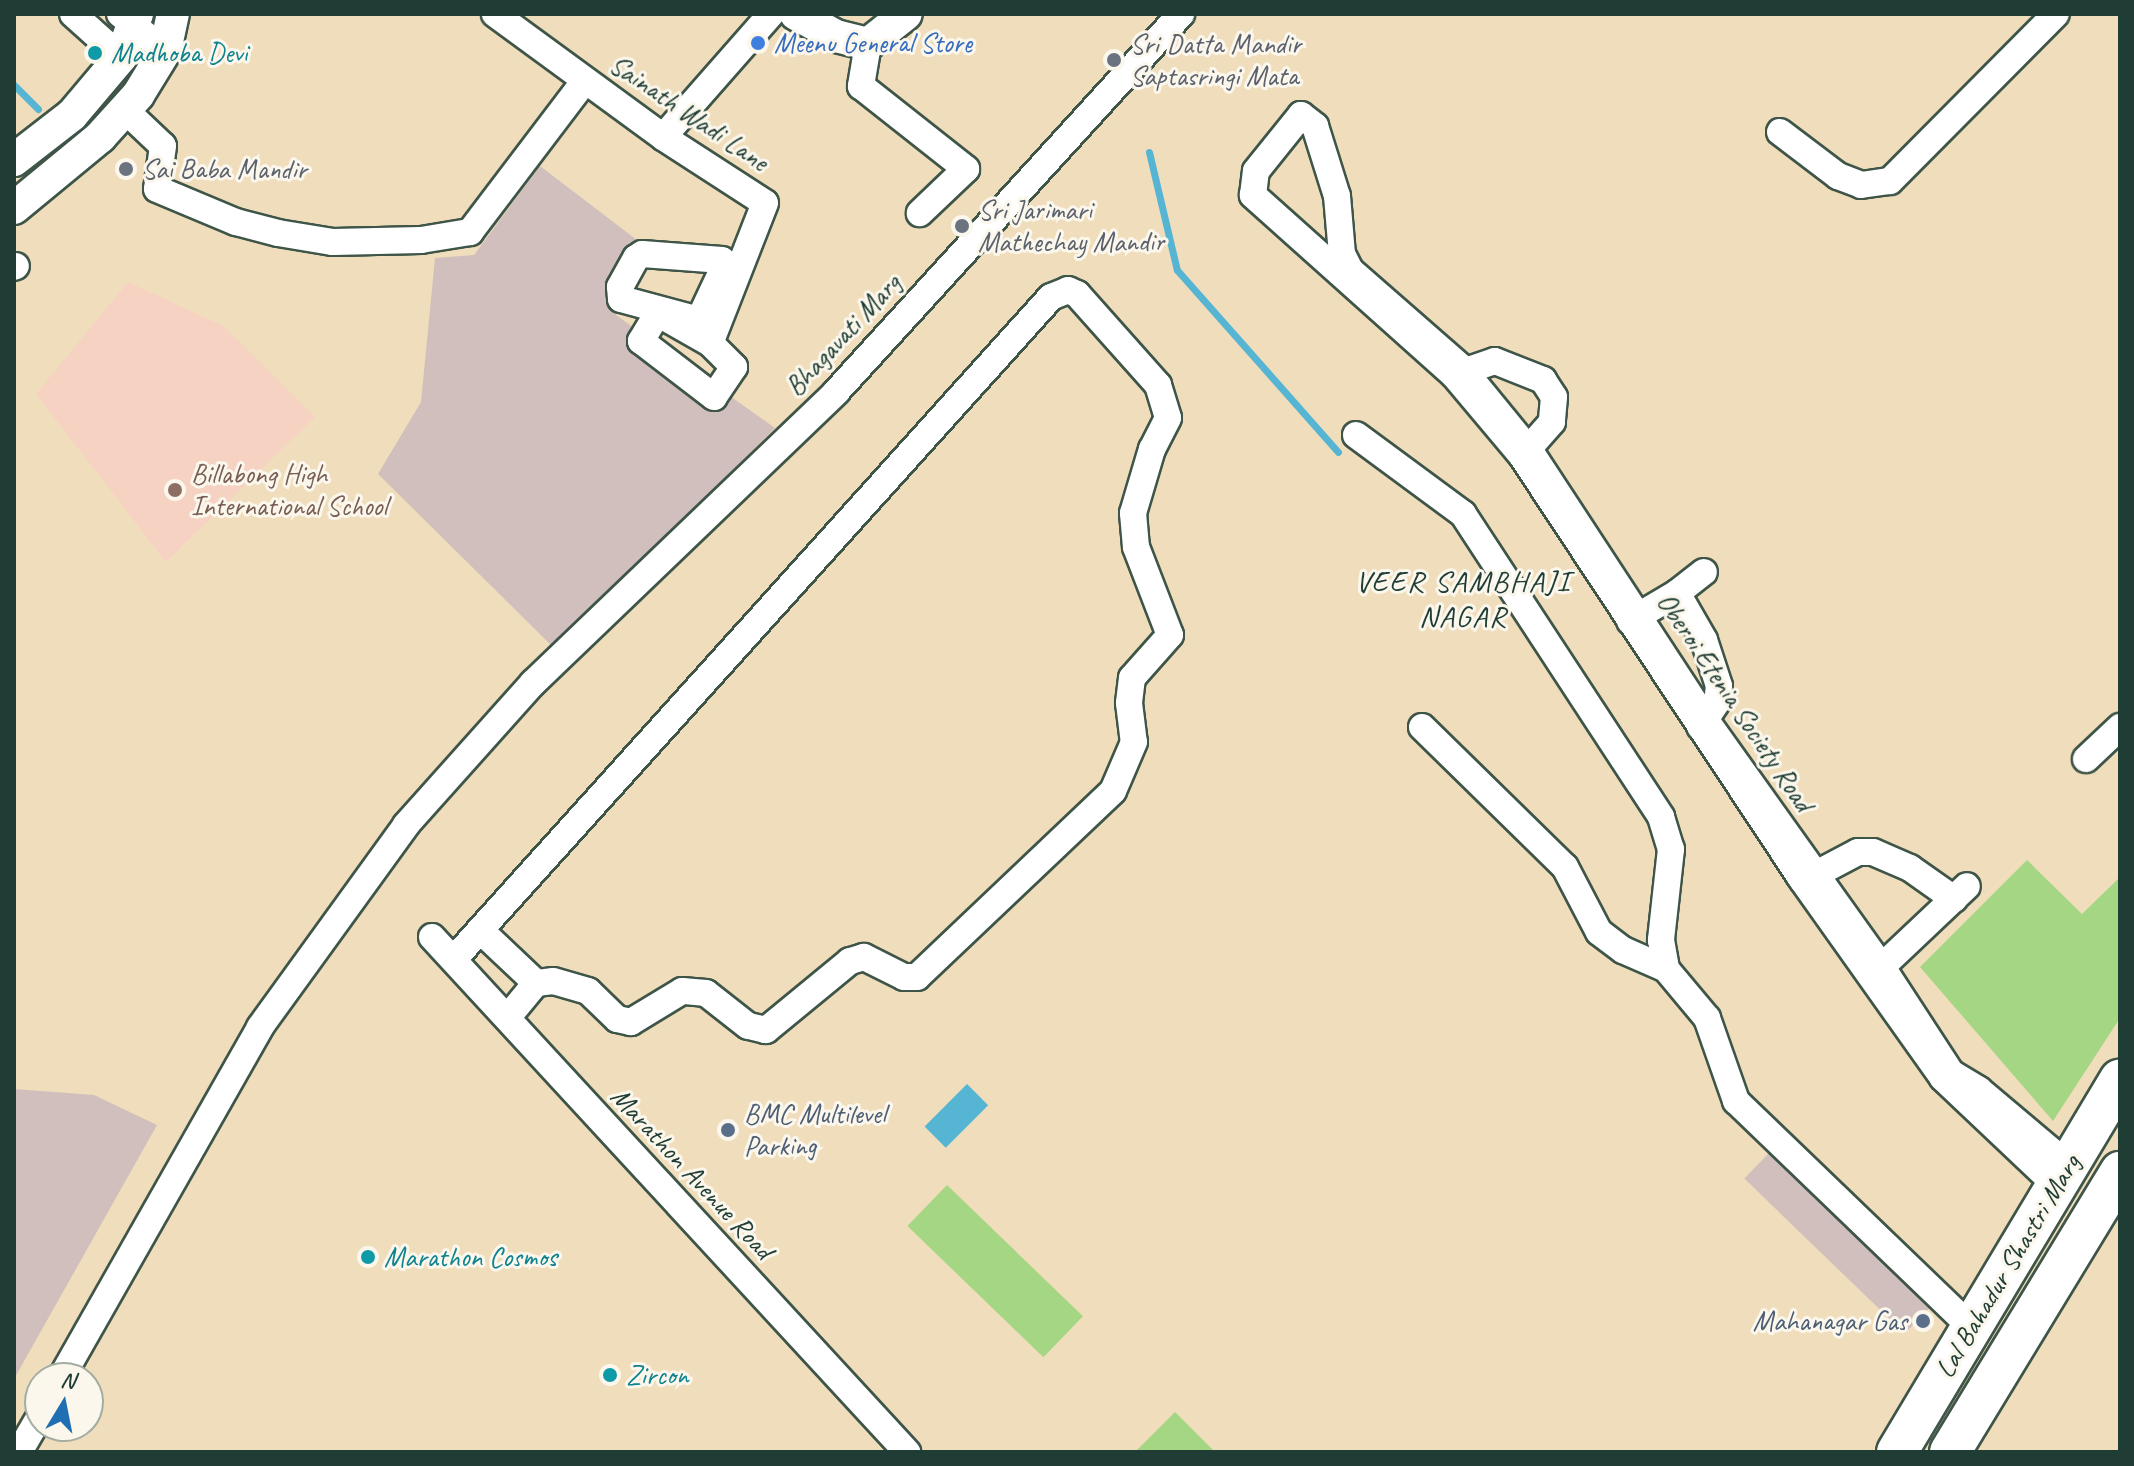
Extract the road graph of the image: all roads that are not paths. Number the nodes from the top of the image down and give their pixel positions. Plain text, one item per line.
1 (73, 14) edge
2 (173, 14) edge
3 (495, 14) edge
4 (771, 14) edge
5 (796, 14) edge
6 (906, 14) edge
7 (1181, 14) edge
8 (2056, 14) edge
9 (131, 18) edge
10 (868, 44) junction
11 (165, 51) junction
12 (121, 57) junction
13 (584, 82) junction
14 (125, 110) junction
15 (72, 115) junction
16 (1780, 132) dead end
17 (100, 137) junction
18 (663, 137) junction
19 (14, 160) edge
20 (14, 208) edge
21 (920, 213) dead end
22 (1343, 269) junction
23 (709, 330) dead end
24 (1458, 372) junction
25 (1356, 435) dead end
26 (1526, 454) junction
27 (1704, 572) dead end
28 (1677, 593) junction
29 (1634, 618) junction
30 (1704, 724) junction
31 (1422, 727) dead end
32 (2120, 727) edge
33 (2086, 759) dead end
34 (1808, 877) junction
35 (480, 930) junction
36 (432, 937) dead end
37 (454, 959) junction
38 (1666, 969) junction
39 (1878, 971) junction
40 (536, 983) junction
41 (507, 1018) junction
42 (2120, 1080) edge
43 (2120, 1172) edge
44 (2062, 1175) junction
45 (1973, 1329) junction
46 (70, 1362) edge
47 (907, 1452) edge
48 (1897, 1452) edge
49 (1950, 1452) edge

1 - 12 street
2 - 11 street
3 - 13 street, Sainath Wadi Lane
4 - 18 street
5 - 10 street
6 - 10 street
7 - 46 street, Bhagavati Marg
8 - 16 street
9 - 11 street
9 - 12 street
10 - 21 street
11 - 14 street
12 - 15 street
13 - 14 street
13 - 18 street, Sainath Wadi Lane
14 - 17 street
15 - 17 street
15 - 19 street
17 - 20 street
18 - 23 street, Sainath Wadi Lane
22 - 22 street, Oberoi Etenia Society Road
22 - 24 street, Oberoi Etenia Society Road
24 - 26 street, Oberoi Etenia Society Road
24 - 26 street
25 - 38 street
26 - 29 street, Oberoi Etenia Society Road
27 - 28 street
28 - 29 street
28 - 30 street
29 - 30 street, Oberoi Etenia Society Road
30 - 34 street, Oberoi Etenia Society Road
31 - 38 street
32 - 33 street
34 - 39 street, Oberoi Etenia Society Road
34 - 39 street
35 - 37 street
35 - 40 street
35 - 40 street
36 - 37 street, Marathon Avenue Road
37 - 41 street, Marathon Avenue Road
38 - 45 street
39 - 44 street, Oberoi Etenia Society Road
40 - 41 street
41 - 47 street, Marathon Avenue Road
42 - 44 main road, Lal Bahadur Shastri Marg
43 - 49 main road, Lal Bahadur Shastri Marg
44 - 45 main road, Lal Bahadur Shastri Marg
45 - 48 main road, Lal Bahadur Shastri Marg

